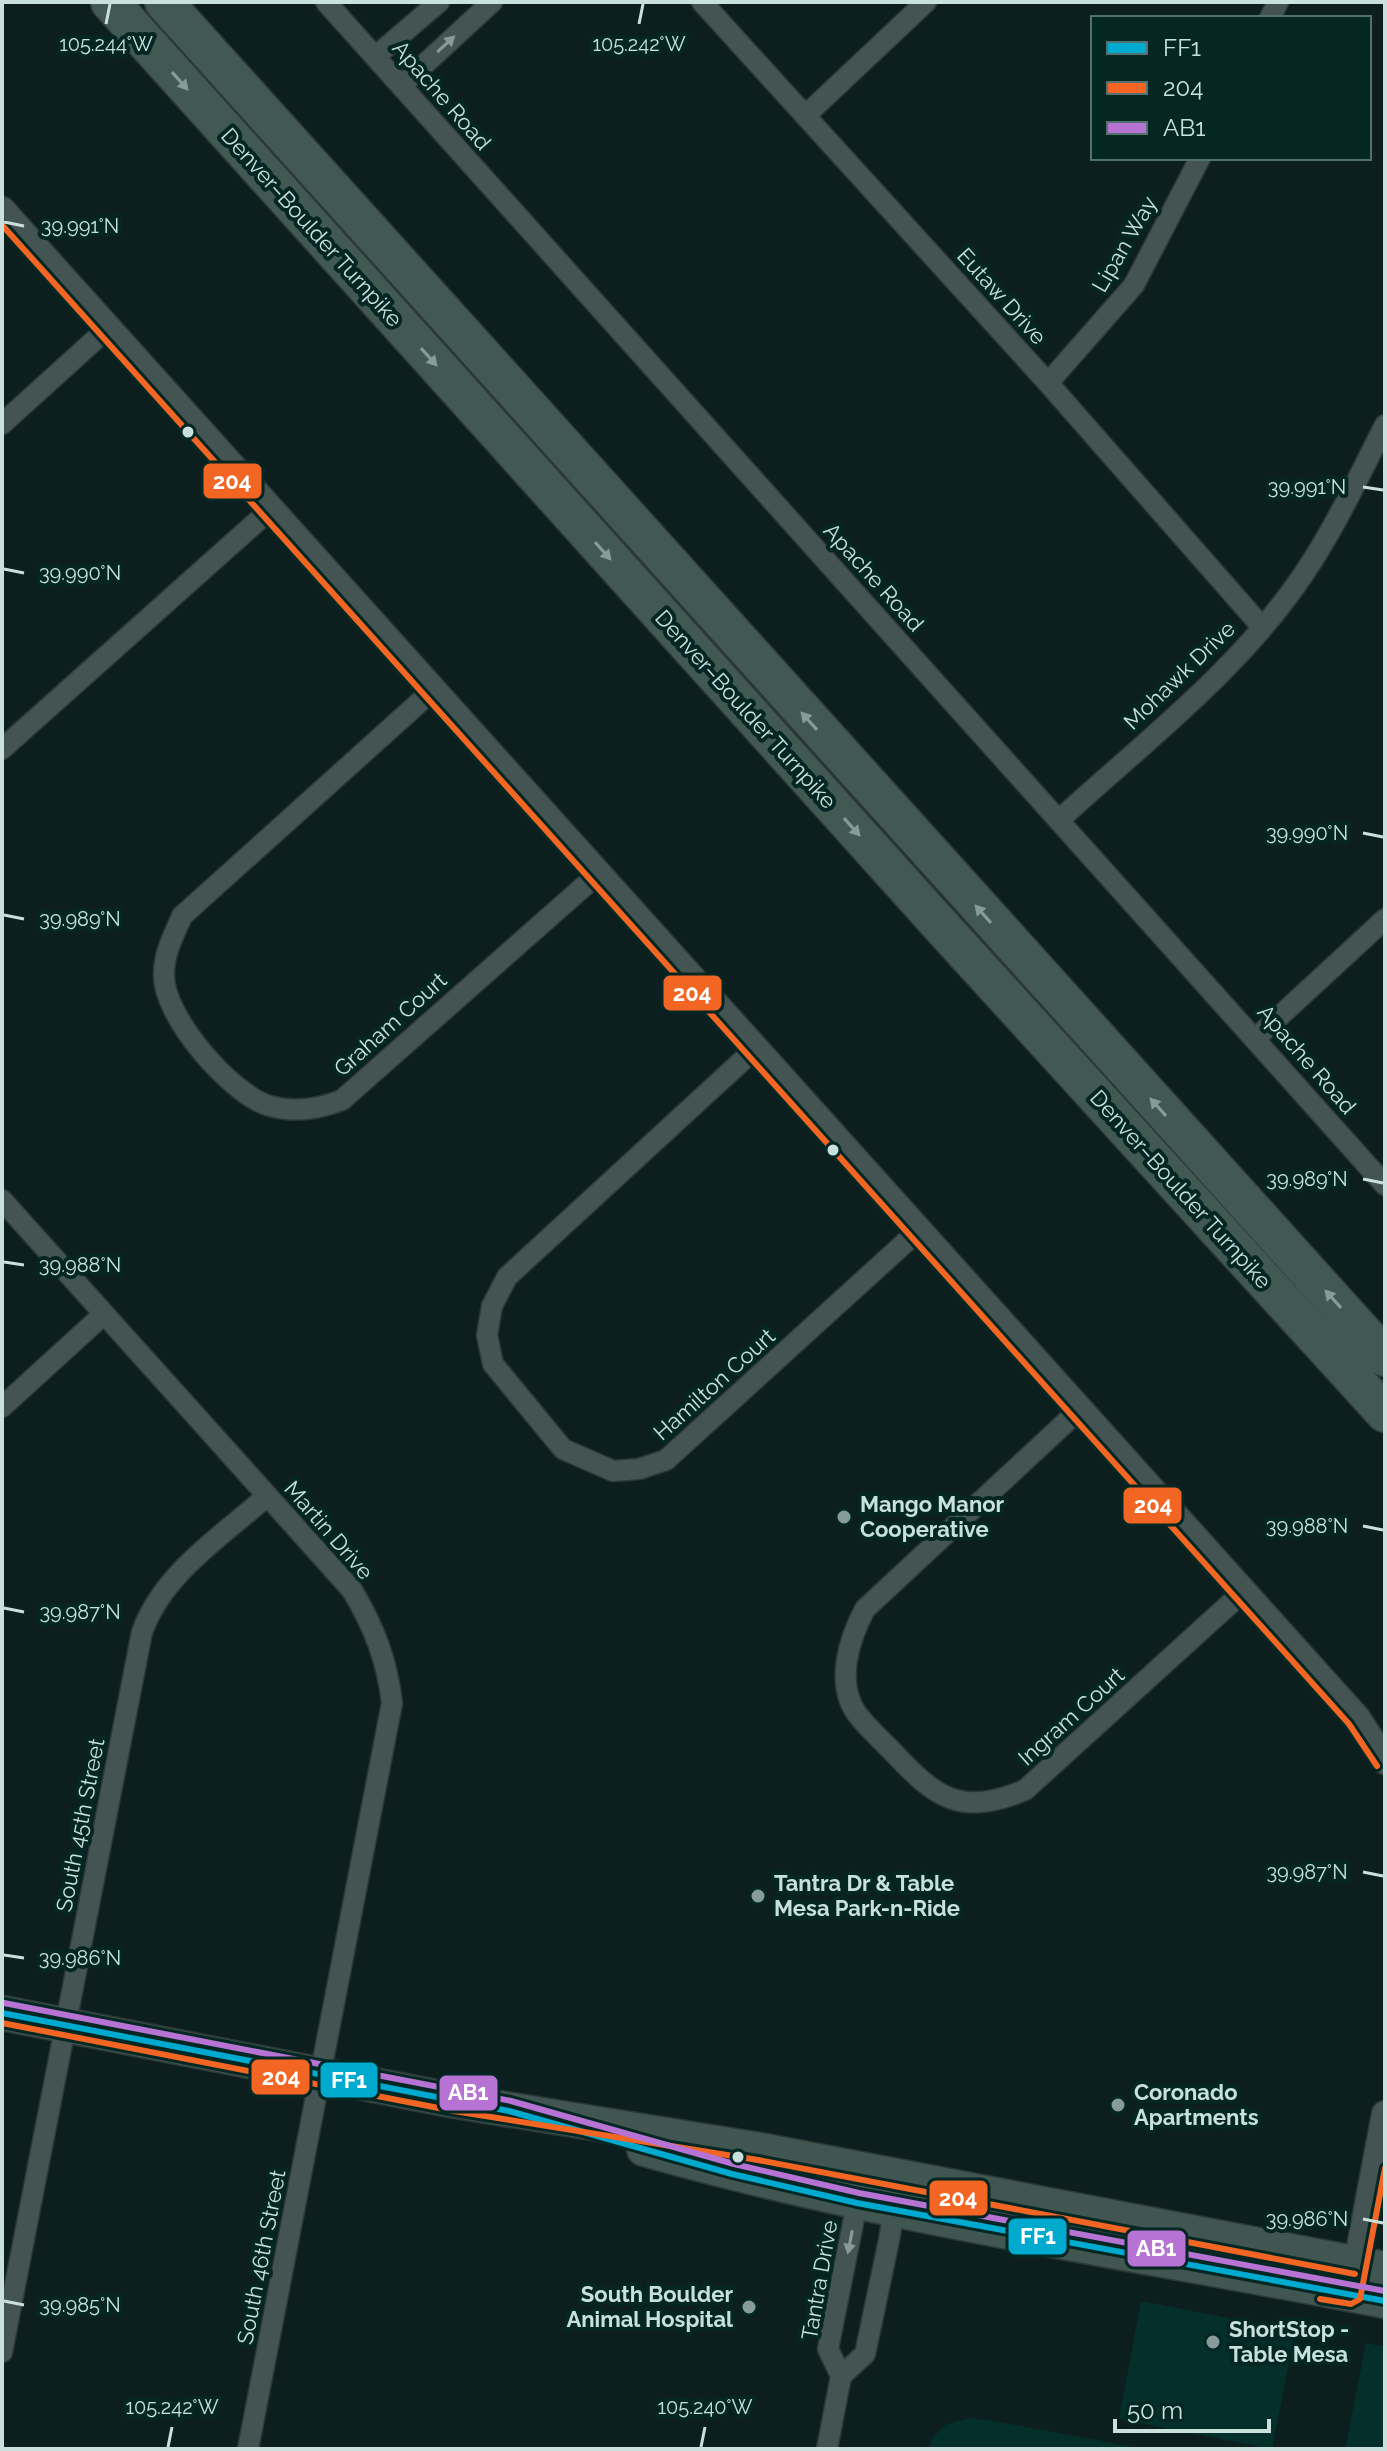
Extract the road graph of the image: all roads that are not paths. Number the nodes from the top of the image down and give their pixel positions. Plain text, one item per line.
1 (110, 2) edge
2 (164, 2) edge
3 (326, 2) edge
4 (439, 2) edge
5 (492, 2) edge
6 (702, 2) edge
7 (926, 2) edge
8 (376, 56) junction
9 (401, 86) junction
10 (806, 115) junction
11 (1199, 160) edge
12 (2, 210) edge
13 (108, 328) junction
14 (1048, 383) junction
15 (2, 424) edge
16 (1385, 425) edge
17 (271, 509) junction
18 (1262, 627) junction
19 (432, 691) junction
20 (2, 749) edge
21 (1059, 820) junction
22 (598, 874) junction
23 (1385, 919) edge
24 (1256, 1038) junction
25 (755, 1049) junction
26 (1385, 1185) edge
27 (2, 1200) edge
28 (919, 1230) junction
29 (104, 1314) junction
30 (1385, 1357) edge
31 (2, 1407) edge
32 (1079, 1410) junction
33 (1385, 1413) edge
34 (267, 1496) junction
35 (1243, 1592) junction
36 (1385, 1761) edge
37 (2, 2013) edge
38 (65, 2026) junction
39 (320, 2075) junction
40 (509, 2111) junction
41 (1385, 2114) edge
42 (885, 2176) junction
43 (857, 2203) junction
44 (894, 2210) junction
45 (1365, 2276) edge
46 (1385, 2301) edge
47 (2, 2352) edge
48 (841, 2376) junction
49 (248, 2449) edge
50 (827, 2449) edge

1 -> 33 highway, Denver–Boulder Turnpike
30 -> 2 highway, Denver–Boulder Turnpike
3 - 8 street, Apache Road
4 - 8 street
9 -> 5 street
6 - 10 street, Eutaw Drive
7 - 10 street
8 - 9 street, Apache Road
9 - 21 street, Apache Road
10 - 14 street, Eutaw Drive
11 - 14 street, Lipan Way
12 - 13 street
13 - 15 street
13 - 17 street
14 - 18 street, Eutaw Drive
16 - 18 street, Mohawk Drive
17 - 19 street
17 - 20 street
18 - 21 street, Mohawk Drive
19 - 22 street
19 - 22 street, Graham Court
21 - 24 street, Apache Road
22 - 25 street
23 - 24 street
24 - 26 street, Apache Road
25 - 28 street
25 - 28 street, Hamilton Court
27 - 29 street, Martin Drive
28 - 32 street
29 - 31 street
29 - 34 street, Martin Drive
32 - 35 street
32 - 35 street, Ingram Court
34 - 38 street, South 45th Street
34 - 39 street, Martin Drive
35 - 36 street
37 - 38 highway
38 - 39 highway
38 - 47 street, South 45th Street
39 - 40 highway
39 - 49 street, South 46th Street
40 - 42 highway
40 - 43 highway
41 - 45 street
42 - 43 street, Tantra Drive
42 - 44 street
42 - 45 highway
43 - 44 highway
43 -> 48 street, Tantra Drive
44 - 45 highway
44 - 48 street
45 - 46 highway
48 - 50 street, Tantra Drive

